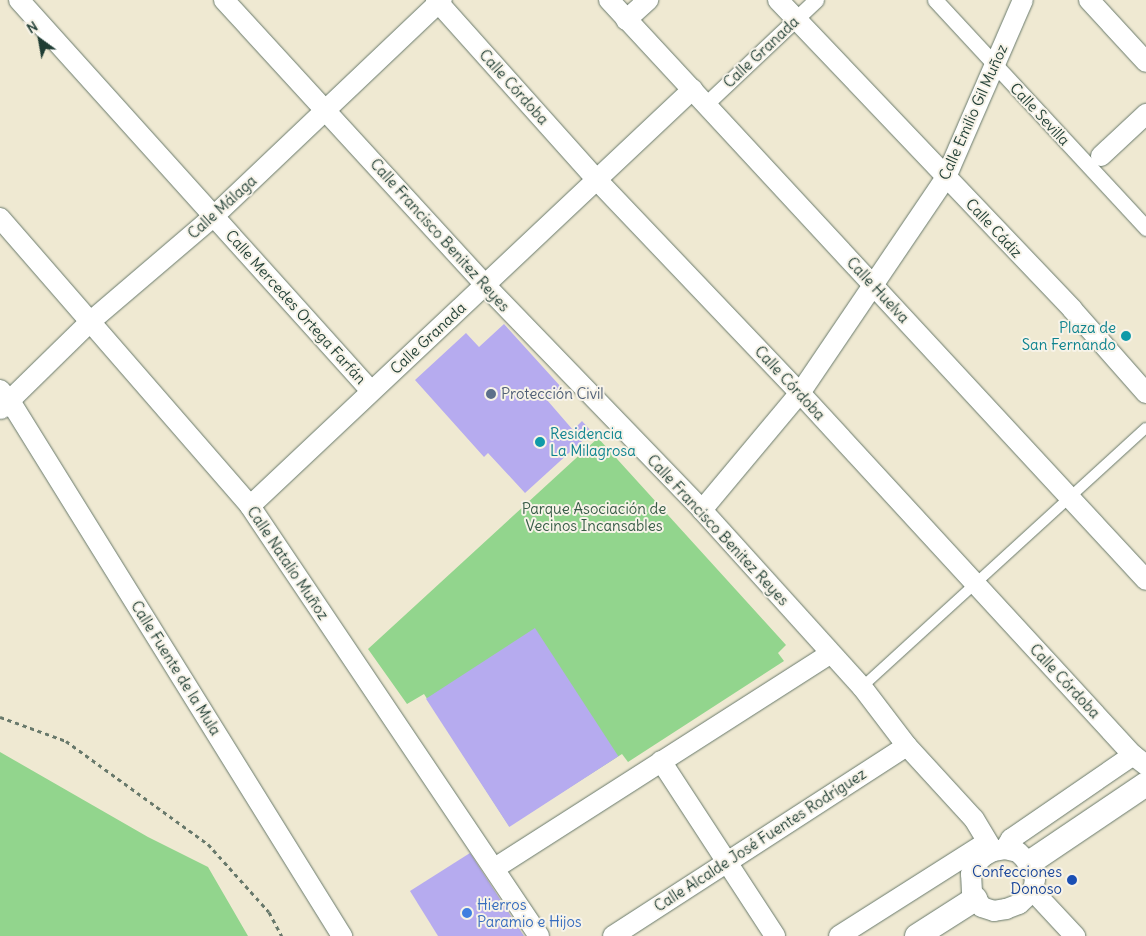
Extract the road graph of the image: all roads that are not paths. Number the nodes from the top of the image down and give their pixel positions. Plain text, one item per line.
1 (20, 0) edge
2 (224, 0) edge
3 (609, 0) edge
4 (648, 0) edge
5 (778, 0) edge
6 (816, 0) edge
7 (935, 0) edge
8 (1023, 0) edge
9 (1089, 0) edge
10 (439, 1) edge
11 (626, 20) junction
12 (796, 20) junction
13 (1146, 62) edge
14 (994, 64) junction
15 (693, 89) junction
16 (707, 103) junction
17 (326, 109) junction
18 (1146, 114) edge
19 (1101, 156) dead end
20 (946, 177) junction
21 (596, 180) junction
22 (214, 216) junction
23 (0, 218) edge
24 (1146, 228) edge
25 (485, 285) junction
26 (874, 286) junction
27 (91, 321) junction
28 (372, 391) junction
29 (1146, 393) edge
30 (800, 394) junction
31 (3, 400) edge
32 (1146, 428) edge
33 (1070, 496) junction
34 (250, 506) junction
35 (702, 510) junction
36 (1146, 580) edge
37 (975, 584) junction
38 (830, 654) junction
39 (862, 687) junction
40 (907, 746) junction
41 (1140, 760) edge
42 (661, 761) junction
43 (1146, 784) edge
44 (996, 847) junction
45 (727, 861) junction
46 (1029, 863) junction
47 (495, 868) junction
48 (1033, 891) junction
49 (975, 900) junction
50 (342, 936) edge
51 (539, 936) edge
52 (613, 936) edge
53 (775, 936) edge
54 (839, 936) edge
55 (917, 936) edge
56 (1075, 936) edge

1 - 22 street, Calle Mercedes Ortega Farfán
2 - 17 street, Calle Francisco Benitez Reyes
3 - 11 street, Calle Huelva
4 - 11 street
5 - 12 street, Calle Cádiz
6 - 12 street, Calle Granada
7 - 14 street, Calle Sevilla
8 - 14 street, Calle Emilio Gil Muñoz
9 - 13 street
10 - 17 street, Calle Málaga
10 - 21 street, Calle Córdoba
11 - 15 street, Calle Huelva
12 - 16 street, Calle Granada
12 - 20 street, Calle Cádiz
14 - 20 street, Calle Emilio Gil Muñoz
14 - 24 street, Calle Sevilla
15 - 16 street, Calle Huelva
15 - 21 street, Calle Granada
16 - 26 street, Calle Huelva
17 - 22 street, Calle Málaga
17 - 25 street, Calle Francisco Benitez Reyes
18 - 19 street
20 - 26 street, Calle Emilio Gil Muñoz
20 - 29 street, Calle Cádiz
21 - 25 street, Calle Granada
21 - 30 street, Calle Córdoba
22 - 27 street, Calle Málaga
22 - 28 street, Calle Mercedes Ortega Farfán
23 - 27 street, Calle Natalio Muñoz
25 - 28 street, Calle Granada
25 - 35 street, Calle Francisco Benitez Reyes
26 - 30 street, Calle Emilio Gil Muñoz
26 - 33 street, Calle Huelva
27 - 31 street, Calle Málaga
27 - 34 street, Calle Natalio Muñoz
28 - 34 street, Calle Granada
30 - 35 street, Calle Emilio Gil Muñoz
30 - 37 street, Calle Córdoba
31 - 50 street, Calle Fuente de la Mula
32 - 33 lane
33 - 36 street, Calle Huelva
33 - 37 lane
34 - 47 street, Calle Natalio Muñoz
35 - 38 street, Calle Francisco Benitez Reyes
37 - 39 lane
37 - 41 street, Calle Córdoba
38 - 39 street, Calle Francisco Benitez Reyes
38 - 42 street
39 - 40 street, Calle Francisco Benitez Reyes
40 - 44 street, Calle Francisco Benitez Reyes
40 - 45 street, Calle Alcalde José Fuentes Rodríguez
41 - 44 street
42 - 45 street
42 - 47 street
43 - 46 street
44 - 46 street
44 - 49 street
44 - 54 street
45 - 52 street, Calle Alcalde José Fuentes Rodríguez
45 - 53 street
46 - 48 street
47 - 51 street, Calle Natalio Muñoz
48 - 49 street
48 - 56 street
49 - 55 street

